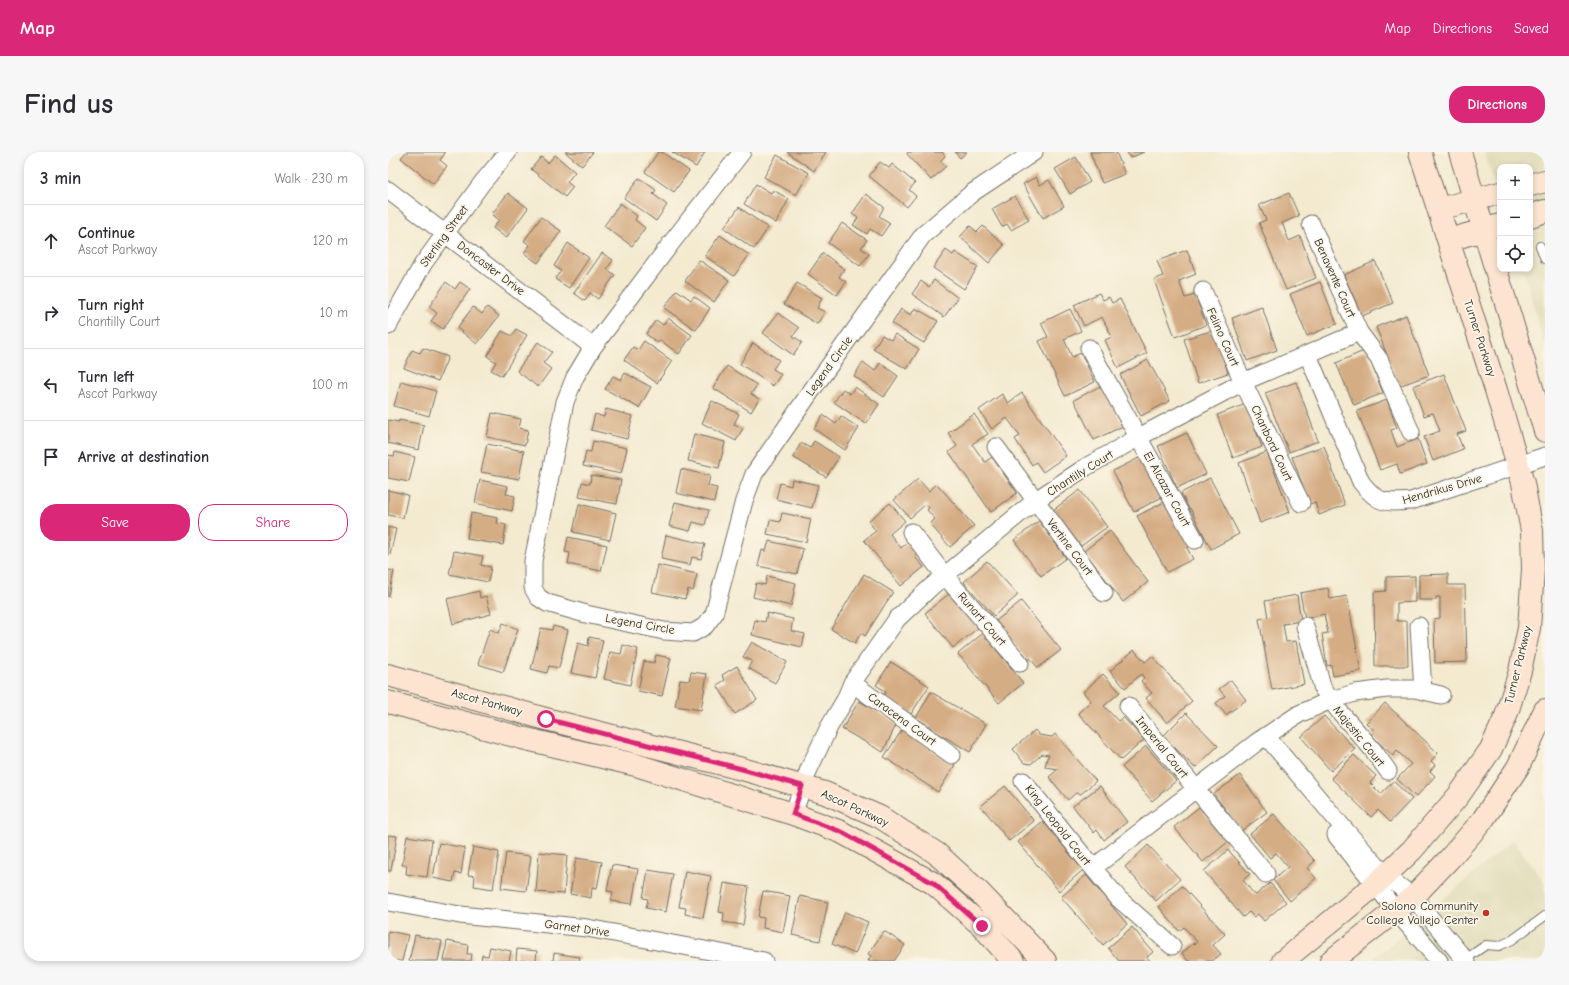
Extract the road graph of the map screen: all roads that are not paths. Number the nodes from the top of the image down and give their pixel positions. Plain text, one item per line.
1 (508, 152) edge
2 (742, 152) edge
3 (1034, 152) edge
4 (1420, 152) edge
5 (1460, 152) edge
6 (1545, 181) edge
7 (1533, 184) edge
8 (388, 190) edge
9 (1497, 194) edge
10 (1475, 200) junction
11 (1439, 210) junction
12 (1545, 211) edge
13 (1533, 215) edge
14 (1311, 224) dead end
15 (1492, 227) edge
16 (446, 234) junction
17 (1449, 240) junction
18 (1540, 246) dead end
19 (1545, 259) edge
20 (1203, 291) dead end
21 (388, 326) edge
22 (1359, 332) junction
23 (593, 347) junction
24 (1089, 348) dead end
25 (1308, 354) junction
26 (1243, 382) junction
27 (1545, 431) edge
28 (1411, 432) dead end
29 (1139, 437) junction
30 (996, 447) dead end
31 (1545, 456) edge
32 (1518, 465) junction
33 (1036, 500) junction
34 (1301, 503) dead end
35 (911, 532) dead end
36 (1195, 540) dead end
37 (945, 576) junction
38 (1104, 593) dead end
39 (1305, 626) dead end
40 (1419, 626) dead end
41 (1020, 663) dead end
42 (388, 675) edge
43 (852, 684) junction
44 (1423, 690) junction
45 (1441, 695) dead end
46 (1331, 700) junction
47 (388, 702) edge
48 (1128, 706) dead end
49 (1545, 710) edge
50 (1262, 739) junction
51 (952, 755) dead end
52 (1388, 771) dead end
53 (1023, 781) dead end
54 (796, 785) junction
55 (1196, 789) junction
56 (793, 814) junction
57 (1092, 868) junction
58 (1266, 874) dead end
59 (1380, 880) junction
60 (1413, 897) junction
61 (388, 902) edge
62 (1396, 911) junction
63 (1545, 916) edge
64 (1172, 946) dead end
65 (764, 961) edge
66 (1013, 961) edge
67 (1045, 961) edge
68 (1283, 961) edge
69 (1331, 961) edge
70 (1439, 961) edge
71 (1465, 961) edge

1 - 16 street, Sterling Street
2 - 23 street, Legend Circle
3 - 23 street, Legend Circle
4 - 11 street, Turner Parkway
5 - 10 street
6 - 7 street
8 - 16 street, Doncaster Drive
9 - 10 street
10 - 11 street
10 - 15 street
11 - 17 street, Turner Parkway
12 - 13 street
14 - 22 street, Benavente Court
15 - 17 street
15 - 27 street
16 - 21 street, Sterling Street
16 - 23 street, Doncaster Drive
17 - 32 street, Turner Parkway
18 - 19 lane
20 - 26 street, Felino Court
22 - 25 street, Chantilly Court
22 - 28 street, Benavente Court
24 - 29 street, El Alcazar Court
25 - 26 street, Chantilly Court
25 - 32 street, Hendrikus Drive
26 - 29 street, Chantilly Court
26 - 34 street, Chanbord Court
29 - 33 street, Chantilly Court
29 - 36 street, El Alcazar Court
30 - 33 street, Vertine Court
31 - 32 street, Hendrikus Drive
32 - 59 street, Turner Parkway
33 - 37 street, Chantilly Court
33 - 38 street, Vertine Court
35 - 37 street, Runart Court
37 - 41 street, Runart Court
37 - 43 street, Chantilly Court
39 - 46 street, Majestic Court
40 - 44 street
42 - 54 street, Ascot Parkway
43 - 51 street, Caracena Court
43 - 54 street, Chantilly Court
44 - 45 street
44 - 46 street
46 - 50 street
46 - 52 street, Majestic Court
47 - 56 street
48 - 55 street, Imperial Court
49 - 60 street
50 - 55 street
50 - 59 street
53 - 57 street, King Leopold Court
54 - 56 street, Chantilly Court
54 - 67 street, Ascot Parkway
55 - 57 street
55 - 58 street, Imperial Court
56 - 66 street
57 - 64 street, King Leopold Court
59 - 60 street
59 - 62 street
59 - 68 street, Turner Parkway
60 - 62 street
60 - 71 street
61 - 65 street, Garnet Drive
62 - 69 street
62 - 70 street
63 - 71 lane

